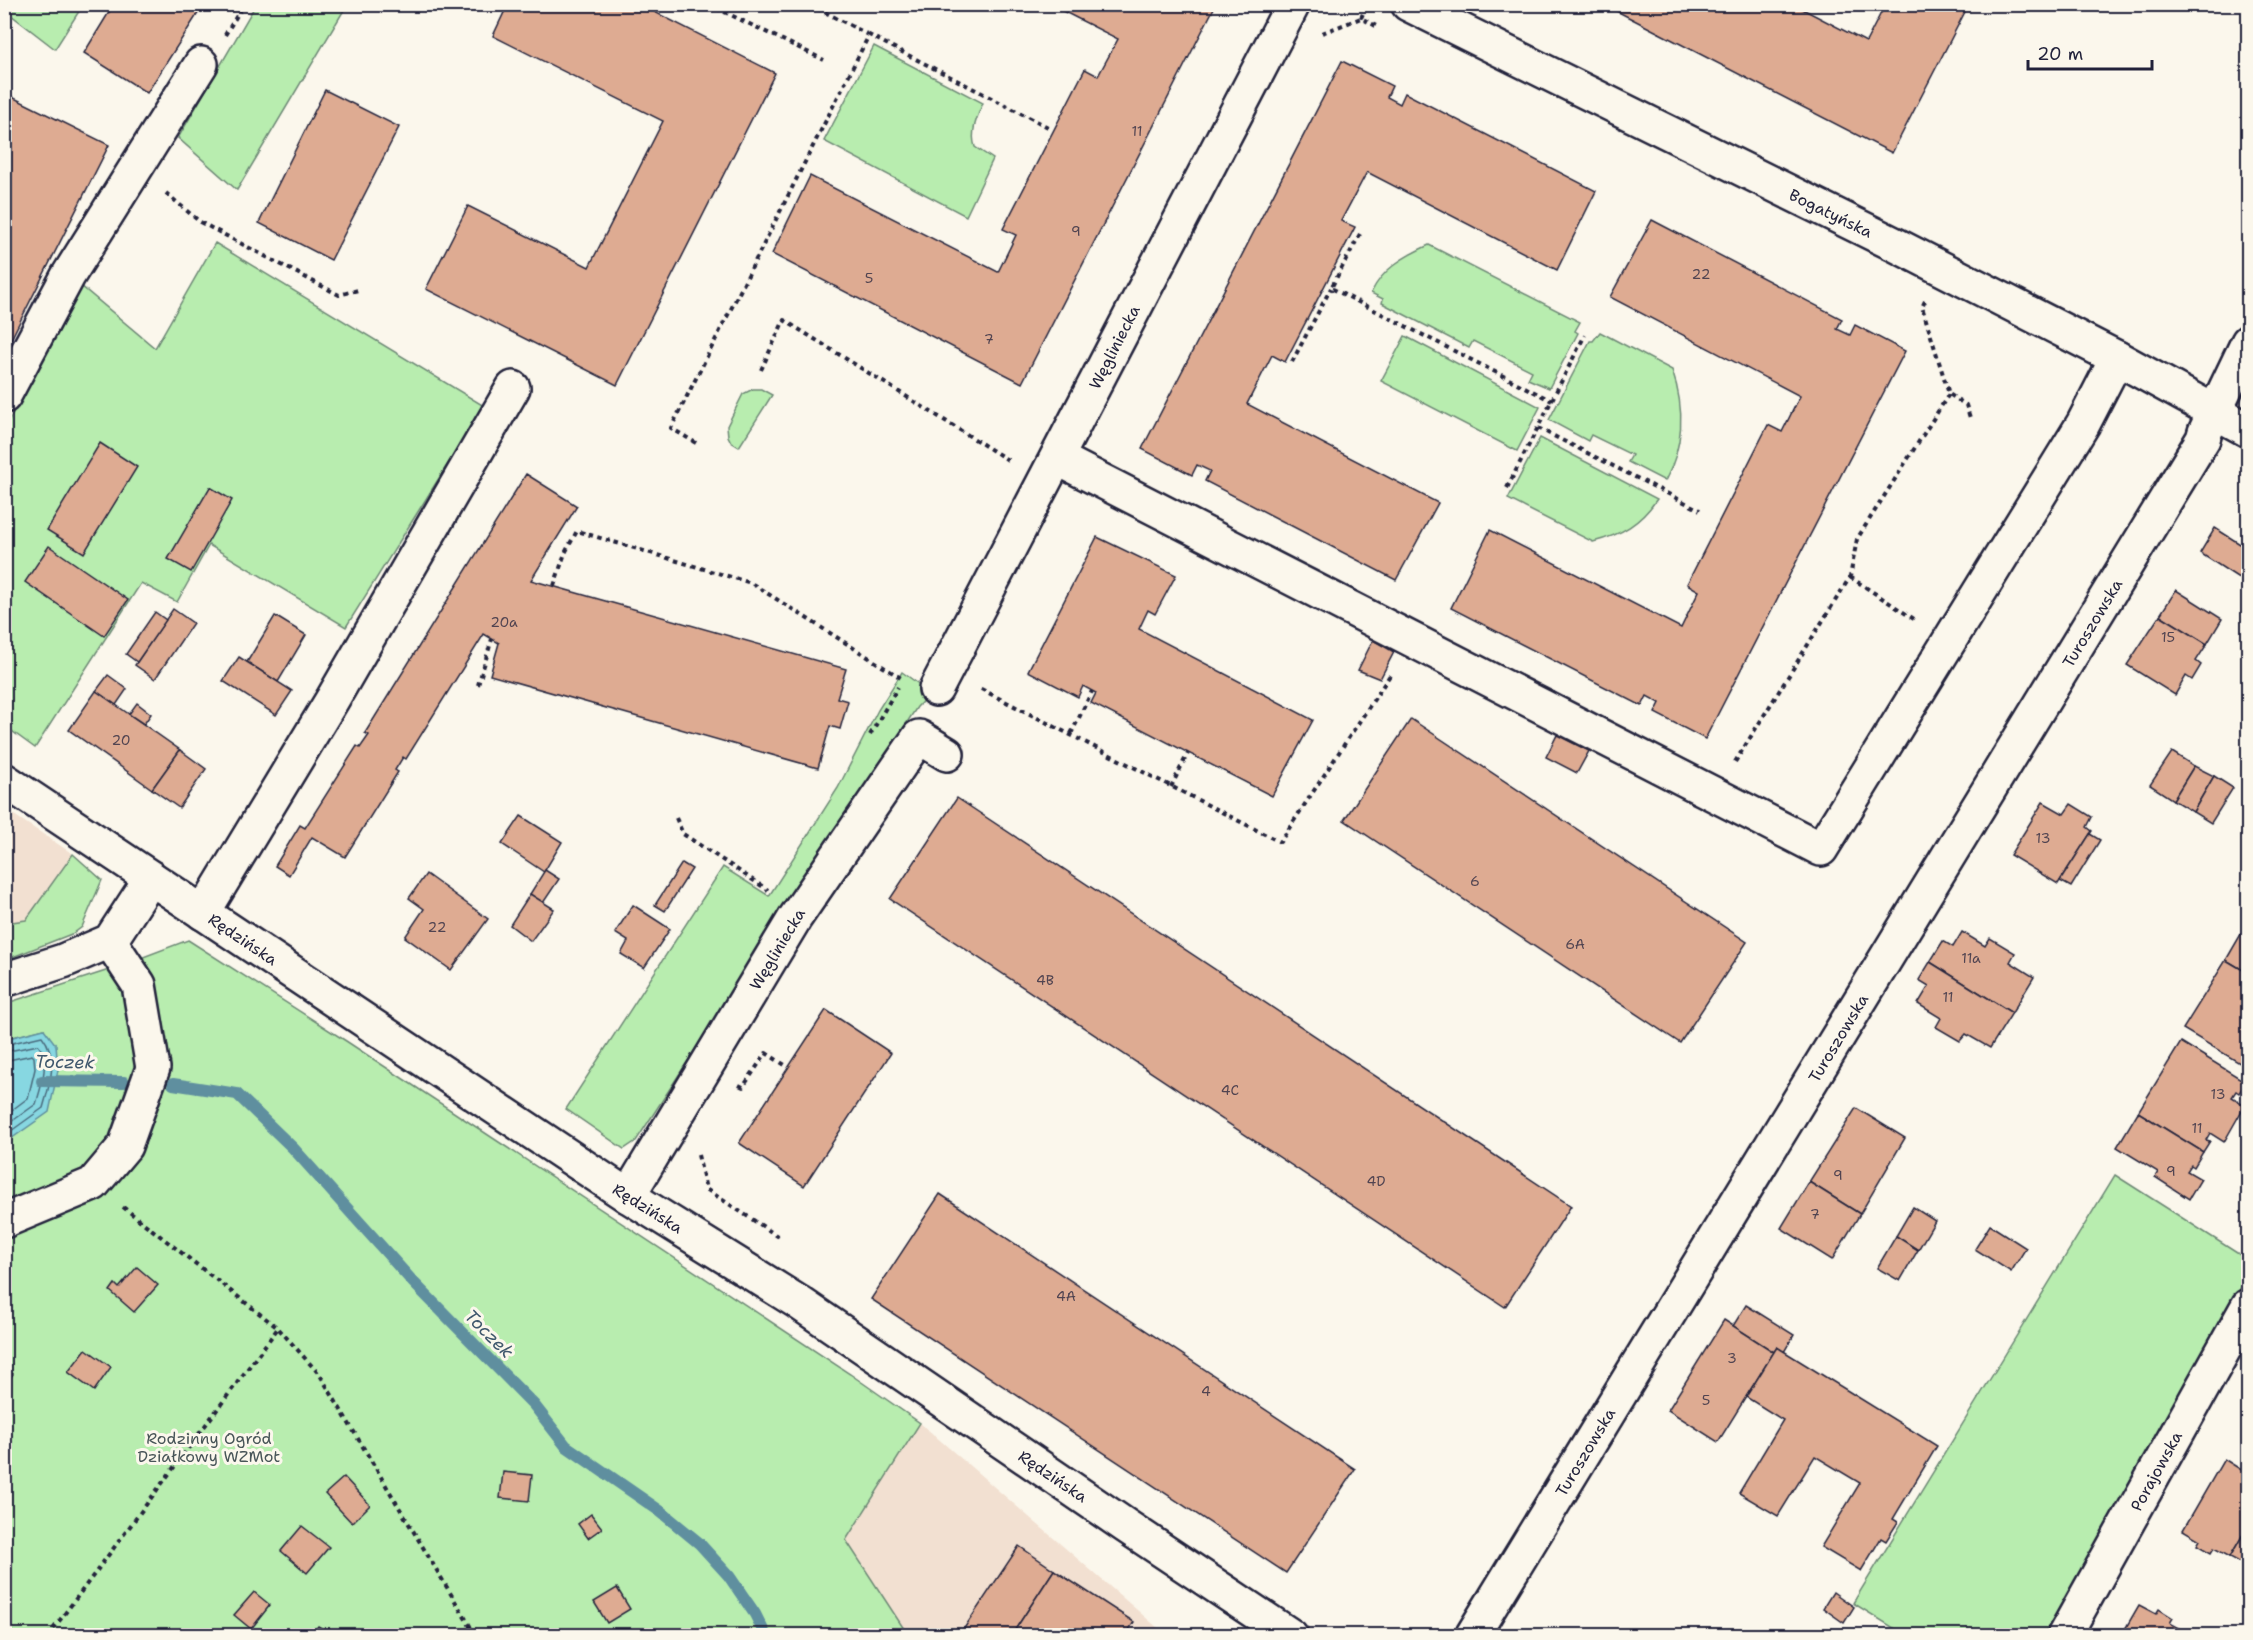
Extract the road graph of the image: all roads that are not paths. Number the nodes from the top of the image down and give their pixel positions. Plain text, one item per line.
1 (1293, 4) edge
2 (1408, 4) edge
3 (201, 64) dead end
4 (2248, 342) edge
5 (2117, 358) junction
6 (513, 388) dead end
7 (4, 396) edge
8 (2209, 426) junction
9 (2248, 430) edge
10 (1057, 458) junction
11 (923, 681) road end
12 (947, 754) dead end
13 (4, 780) edge
14 (150, 878) junction
15 (203, 913) junction
16 (110, 941) junction
17 (4, 980) edge
18 (628, 1196) junction
19 (4, 1221) edge
20 (2248, 1306) edge
21 (1291, 1635) edge
22 (1472, 1635) edge
23 (2064, 1635) edge

1 - 10 street, Węgliniecka
2 - 5 street, Bogatyńska
3 - 7 street
4 - 8 street, Turoszowska
5 - 8 street, Bogatyńska
5 - 10 street
6 - 15 street
8 - 9 street, Bogatyńska
8 - 22 street, Turoszowska
10 - 11 street, Węgliniecka
12 - 18 street, Węgliniecka
13 - 14 street, Rędzińska
14 - 15 street, Rędzińska
14 - 16 street
15 - 18 street, Rędzińska
16 - 17 street
16 - 19 street
18 - 21 street, Rędzińska
20 - 23 street, Porajowska

